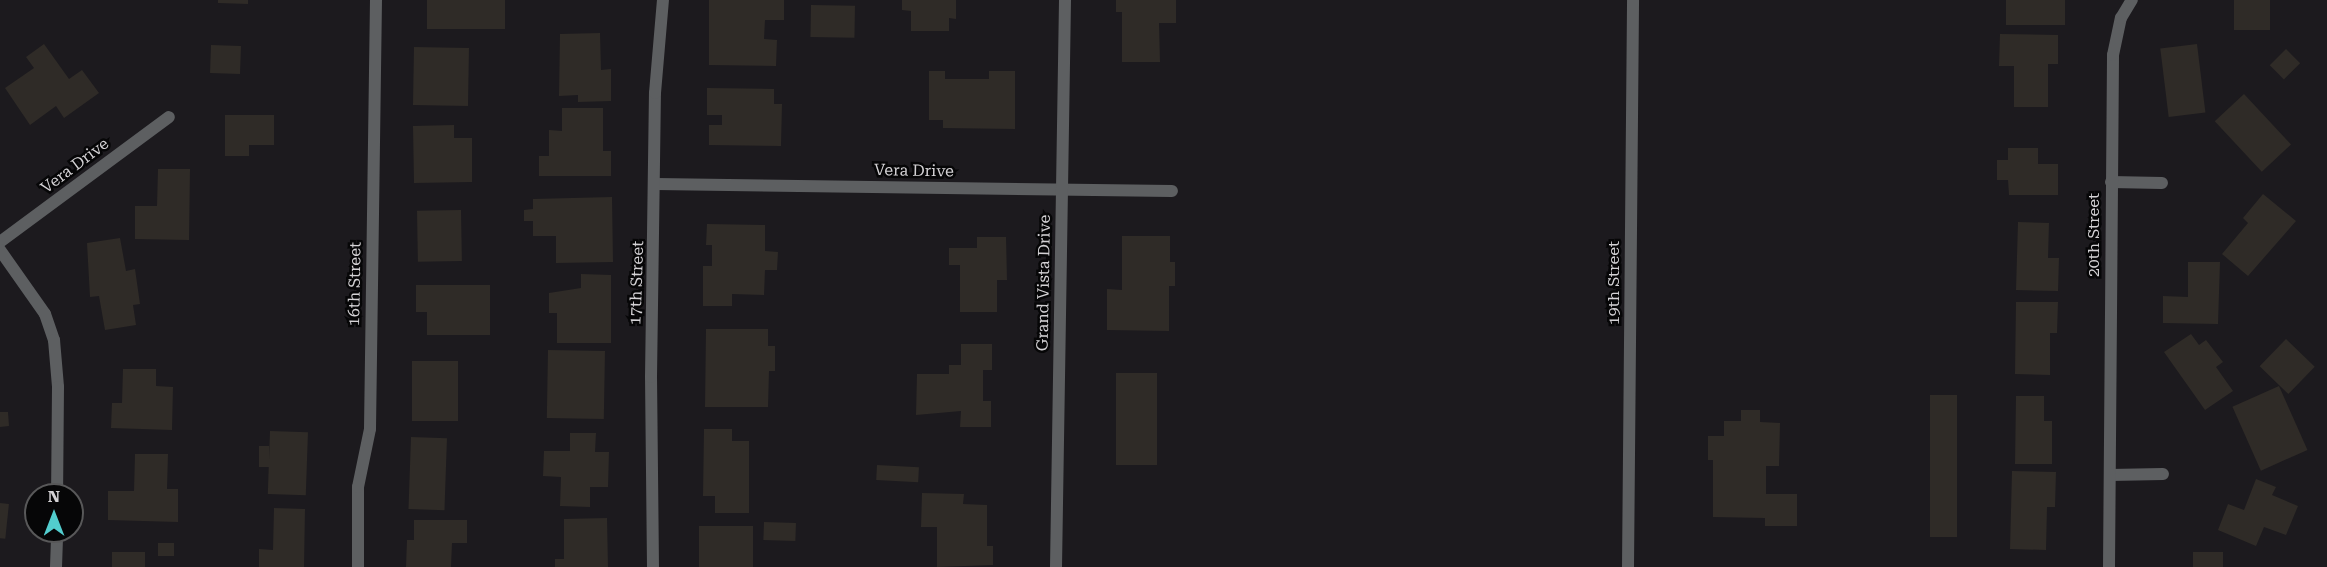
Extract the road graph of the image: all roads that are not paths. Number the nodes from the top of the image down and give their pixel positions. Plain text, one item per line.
1 (376, 0) edge
2 (663, 0) edge
3 (1065, 0) edge
4 (1633, 0) edge
5 (2132, 0) edge
6 (170, 117) dead end
7 (2111, 182) junction
8 (2162, 183) dead end
9 (656, 184) junction
10 (1063, 190) junction
11 (1172, 191) dead end
12 (0, 242) edge
13 (0, 250) edge
14 (2163, 474) dead end
15 (2110, 475) junction
16 (57, 483) edge
17 (57, 543) edge
18 (57, 567) edge
19 (358, 567) edge
20 (653, 567) edge
21 (1056, 567) edge
22 (1628, 567) edge
23 (2109, 567) edge

1 - 19 street, 16th Street
2 - 9 street, 17th Street
3 - 10 street, Grand Vista Drive
4 - 22 street, 19th Street
5 - 7 street, 20th Street
6 - 12 street, Vera Drive
7 - 8 street
7 - 15 street, 20th Street
9 - 10 street, Vera Drive
9 - 20 street, 17th Street
10 - 11 street, Vera Drive
10 - 21 street, Grand Vista Drive
13 - 16 street
14 - 15 street
15 - 23 street, 20th Street
17 - 18 street

